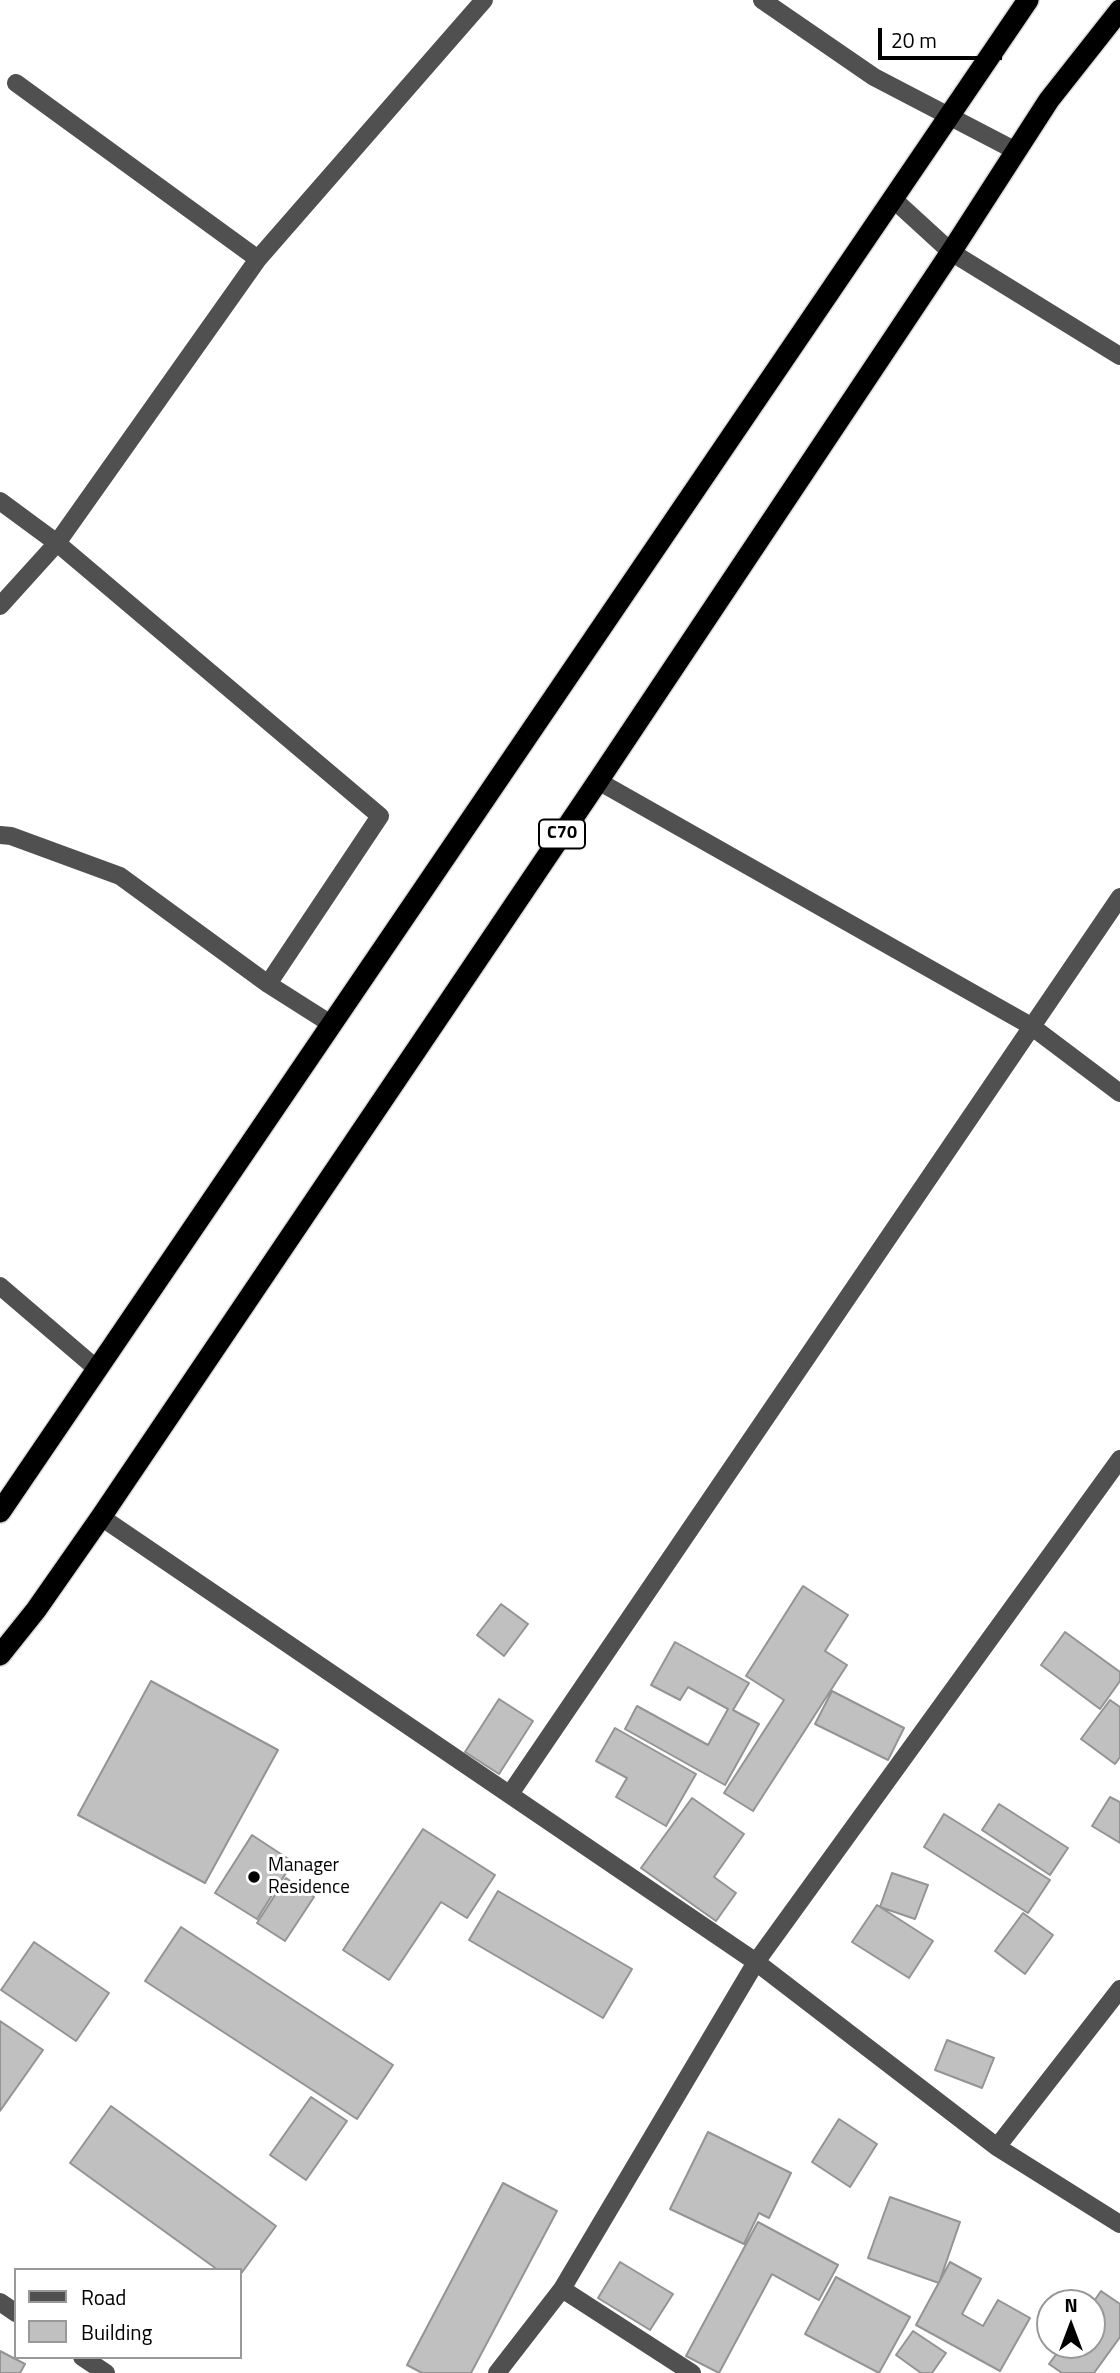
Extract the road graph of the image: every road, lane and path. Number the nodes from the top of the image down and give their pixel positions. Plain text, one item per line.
1 (484, 0) edge
2 (762, 0) edge
3 (1028, 0) edge
4 (1120, 10) edge
5 (16, 83) dead end
6 (948, 116) junction
7 (1016, 151) junction
8 (892, 198) junction
9 (951, 252) junction
10 (258, 259) junction
11 (1120, 356) edge
12 (0, 501) edge
13 (57, 543) junction
14 (0, 606) edge
15 (598, 781) junction
16 (0, 835) edge
17 (1120, 897) edge
18 (268, 984) junction
19 (331, 1024) junction
20 (1031, 1027) junction
21 (1120, 1093) edge
22 (0, 1286) edge
23 (97, 1369) junction
24 (1120, 1459) edge
25 (0, 1512) edge
26 (101, 1517) junction
27 (0, 1655) edge
28 (510, 1794) junction
29 (756, 1962) junction
30 (1120, 1989) edge
31 (997, 2147) junction
32 (1120, 2224) edge
33 (562, 2289) junction
34 (85, 2359) edge
35 (106, 2373) edge
36 (497, 2373) edge
37 (692, 2373) edge

1 - 10 street
2 - 6 street
3 - 6 highway
4 - 7 highway, C70
5 - 10 street
6 - 7 street
6 - 8 highway
7 - 9 highway, C70
8 - 9 street
8 - 19 highway
9 - 11 street
9 - 15 highway, C70
10 - 13 street
12 - 13 street
13 - 14 street
13 - 18 street
15 - 20 street
15 - 26 highway, C70
16 - 18 street
17 - 20 street
18 - 19 street
19 - 23 highway
20 - 21 street
20 - 28 street
22 - 23 street
23 - 25 highway
24 - 29 street
26 - 27 highway, C70
26 - 28 street
28 - 29 street
29 - 31 street
29 - 33 street
30 - 31 street
31 - 32 street
33 - 36 street
33 - 37 street
34 - 35 street

